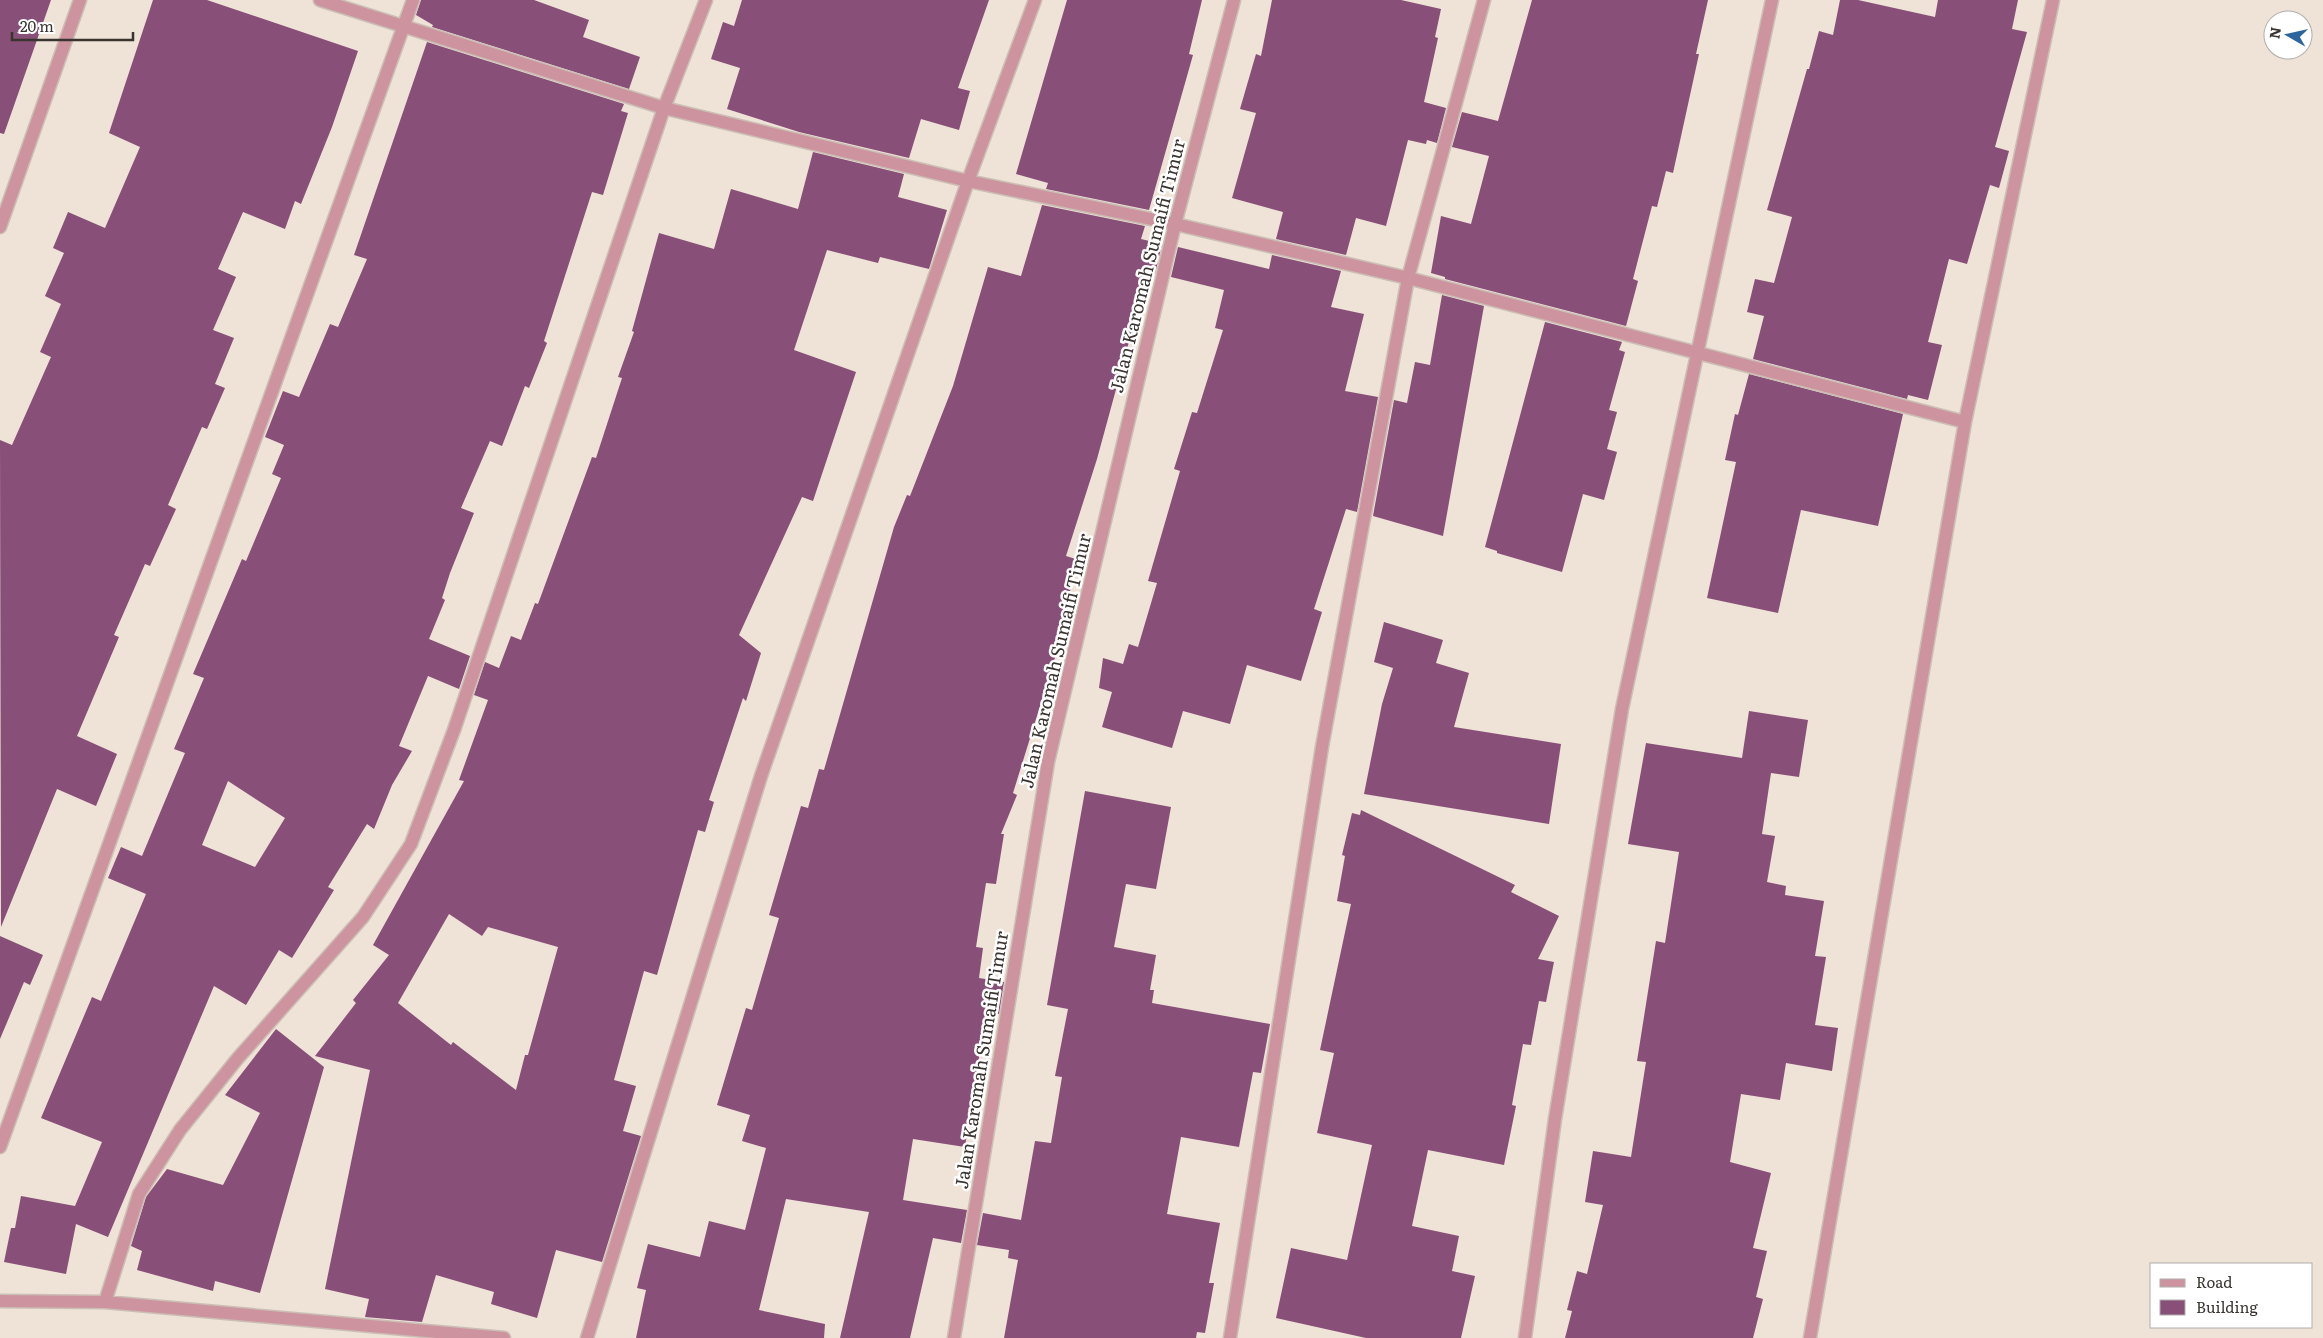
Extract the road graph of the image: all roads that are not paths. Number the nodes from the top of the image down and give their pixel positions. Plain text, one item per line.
1 (80, 0) edge
2 (320, 0) edge
3 (413, 0) edge
4 (706, 0) edge
5 (1035, 0) edge
6 (1234, 0) edge
7 (1484, 0) edge
8 (1772, 0) edge
9 (2053, 0) edge
10 (404, 26) junction
11 (664, 108) junction
12 (968, 181) junction
13 (3, 208) edge
14 (1175, 224) junction
15 (0, 227) edge
16 (1408, 278) junction
17 (1696, 351) junction
18 (1965, 422) junction
19 (0, 1147) edge
20 (0, 1301) edge
21 (105, 1302) junction
22 (504, 1338) edge
23 (587, 1338) edge
24 (954, 1338) edge
25 (1230, 1338) edge
26 (1525, 1338) edge
27 (1810, 1338) edge

1 - 13 street
2 - 10 street
3 - 10 street
4 - 11 street
5 - 12 street
6 - 14 street, Jalan Karomah Sumaifi Timur
7 - 16 street
8 - 17 street
9 - 18 street
10 - 11 street
10 - 19 street
11 - 12 street
11 - 21 street
12 - 14 street
12 - 23 street
13 - 15 street
14 - 16 street
14 - 24 street, Jalan Karomah Sumaifi Timur
16 - 17 street
16 - 25 street
17 - 18 street
17 - 26 street
18 - 27 street
20 - 21 street
21 - 22 street

